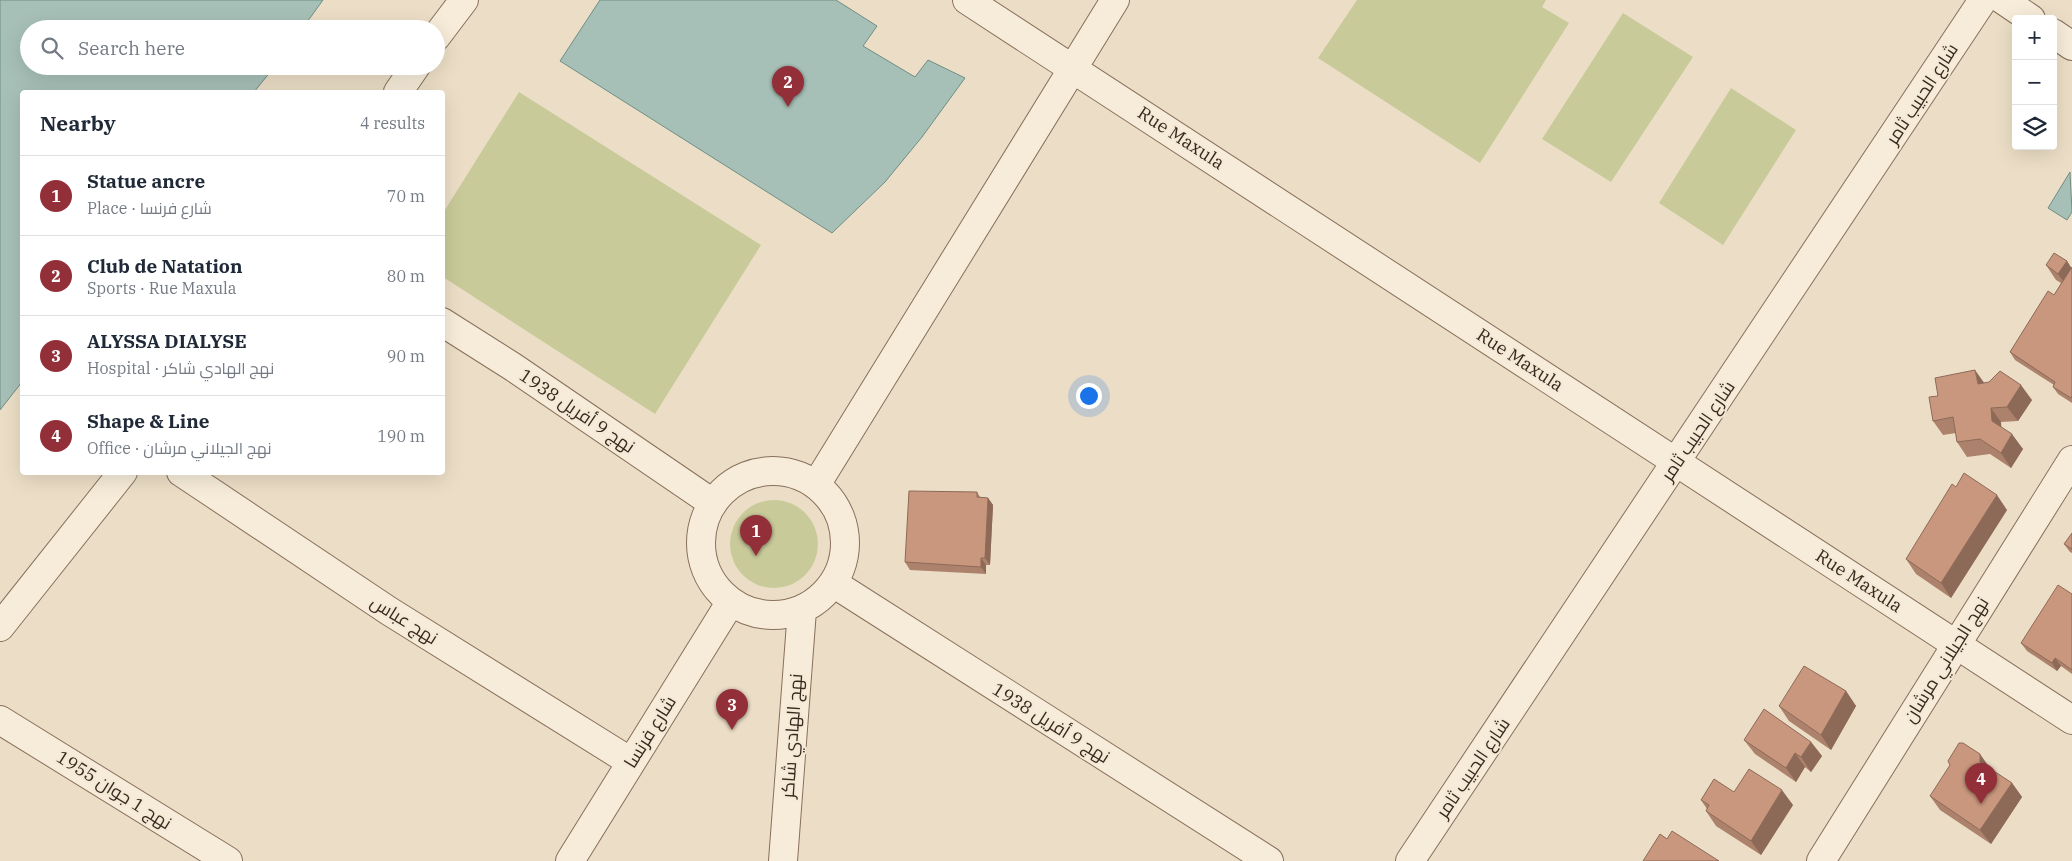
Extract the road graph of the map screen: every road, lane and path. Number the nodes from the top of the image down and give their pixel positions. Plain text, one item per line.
1 (464, 0) edge
2 (968, 0) edge
3 (1114, 0) edge
4 (1983, 0) edge
5 (2004, 0) edge
6 (2026, 15) edge
7 (445, 26) edge
8 (2057, 36) edge
9 (2072, 46) edge
10 (1072, 66) junction
11 (410, 75) edge
12 (399, 90) edge
13 (445, 324) edge
14 (2072, 460) edge
15 (1677, 462) junction
16 (121, 475) edge
17 (185, 475) edge
18 (816, 485) junction
19 (710, 502) junction
20 (833, 584) junction
21 (730, 602) junction
22 (802, 610) junction
23 (0, 628) edge
24 (1956, 644) junction
25 (0, 720) edge
26 (2072, 720) edge
27 (631, 762) junction
28 (228, 861) edge
29 (570, 861) edge
30 (783, 861) edge
31 (1270, 861) edge
32 (1410, 861) edge
33 (1821, 861) edge

1 - 7 street
2 - 10 street, Rue Maxula
3 - 10 street
4 - 15 street, شارع الحبيب ثامر
5 - 6 street
8 - 9 street
10 - 15 street, Rue Maxula
10 - 18 street
11 - 12 street
13 - 19 street, نهج 9 أفريل 1938
14 - 24 street, نهج الجيلاني مرشان
15 - 24 street, Rue Maxula
15 - 32 street, شارع الحبيب ثامر
16 - 23 street
17 - 27 street, نهج عباس
18 - 19 street
18 - 20 street
19 - 21 street
20 - 22 street
20 - 31 street, نهج 9 أفريل 1938
21 - 22 street
21 - 27 street, شارع فرنسا
22 - 30 street, نهج الهادي شاكر
24 - 26 street, Rue Maxula
24 - 33 street, نهج الجيلاني مرشان
25 - 28 street, نهج 1 جوان 1955
27 - 29 street, شارع فرنسا

